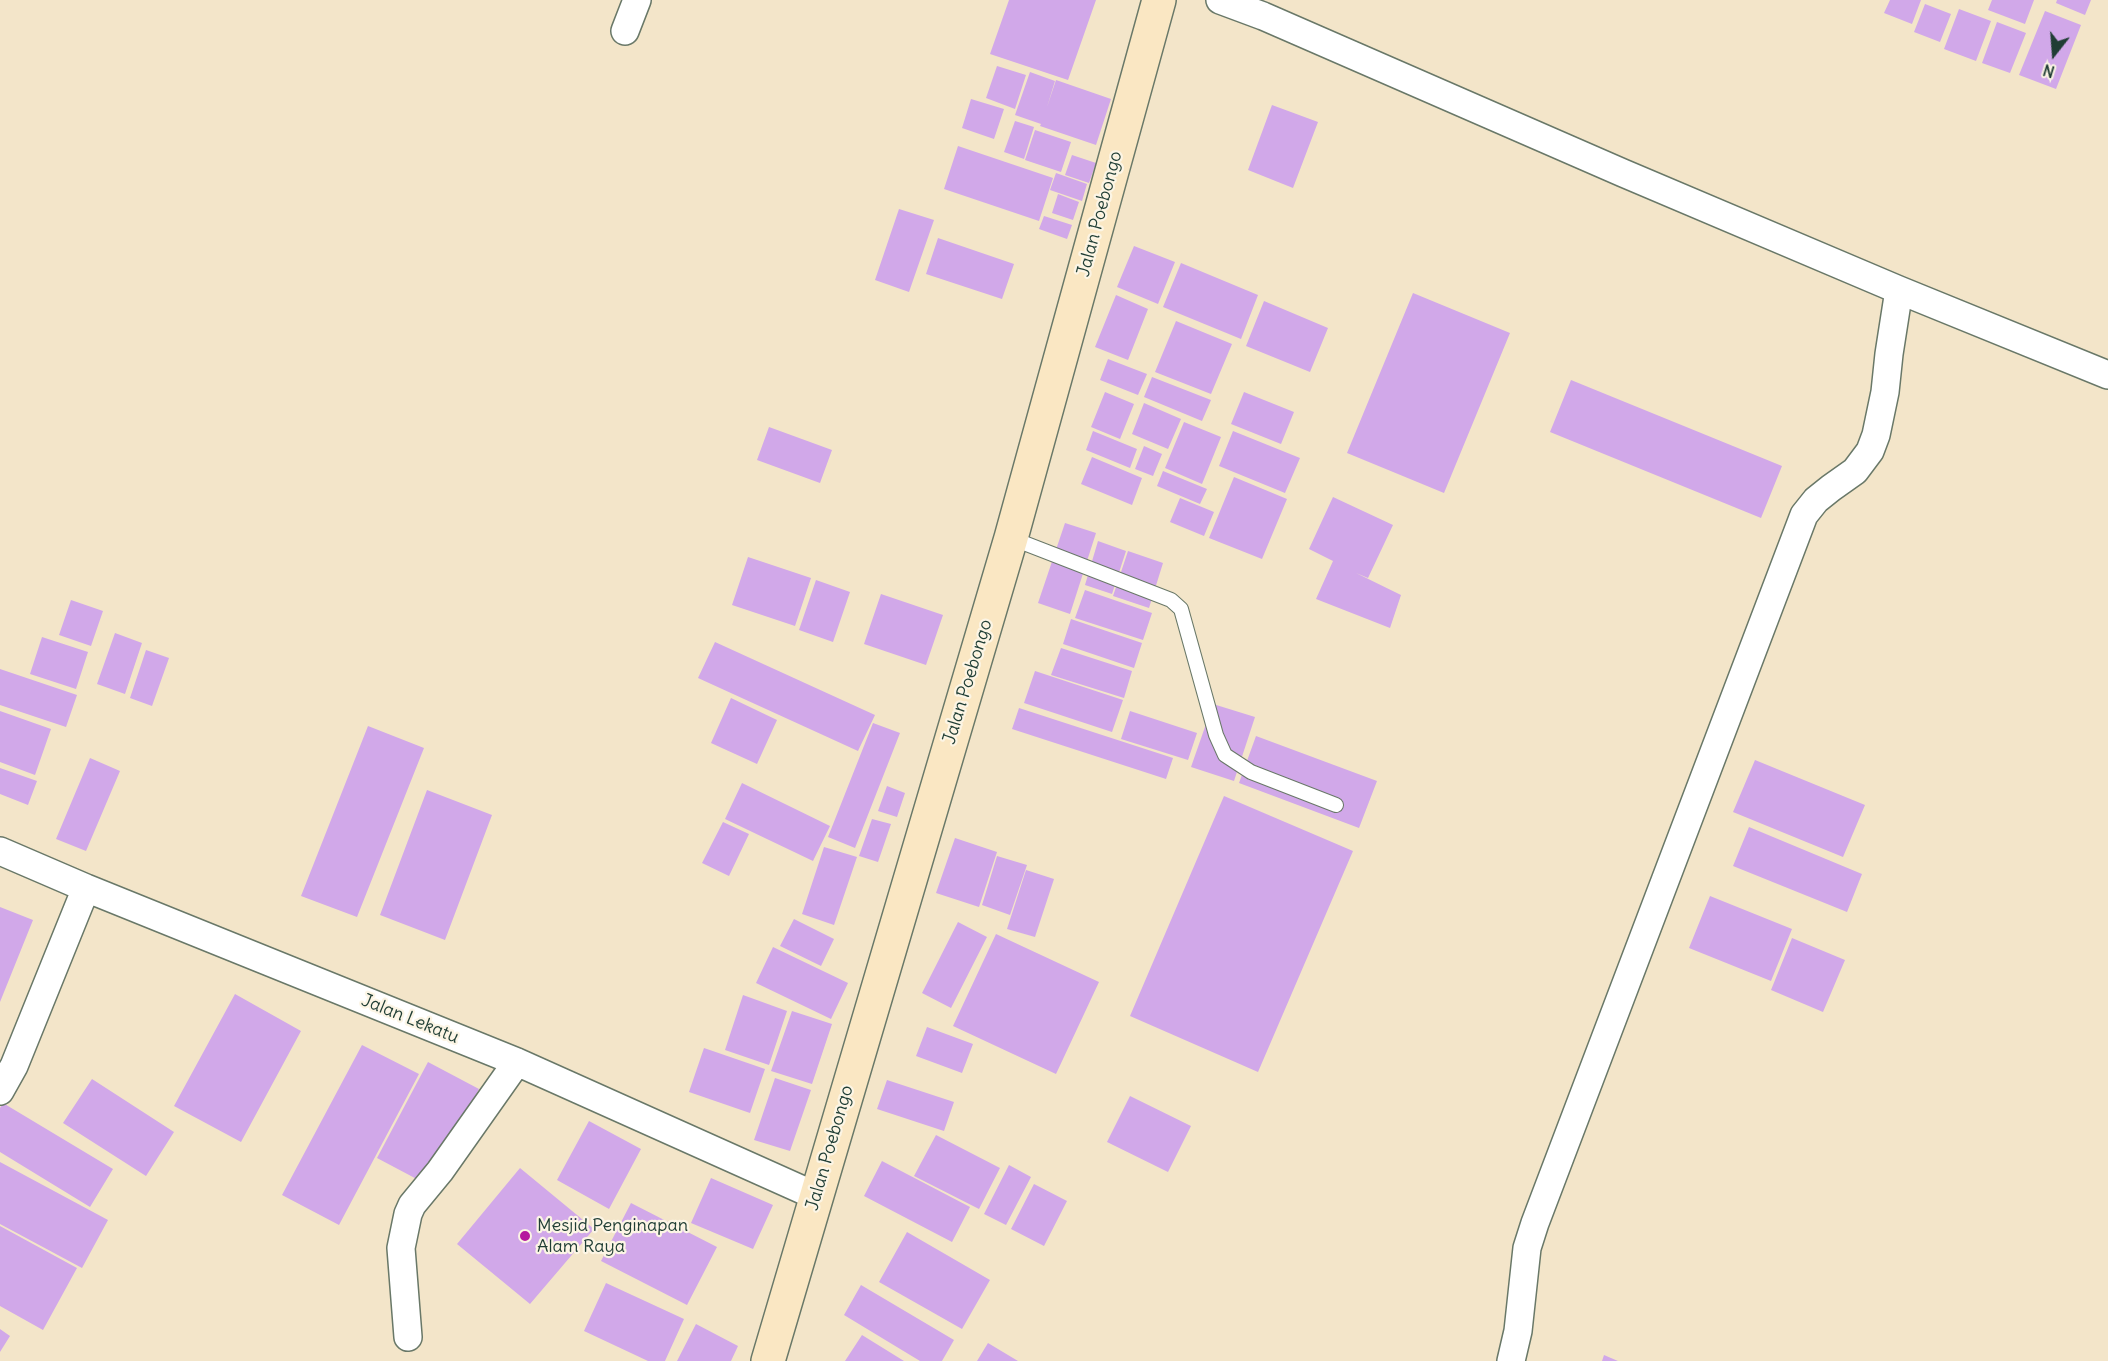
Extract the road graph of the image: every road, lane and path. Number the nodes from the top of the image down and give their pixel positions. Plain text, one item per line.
1 (637, 0) edge
2 (1159, 0) edge
3 (1220, 0) edge
4 (625, 31) dead end
5 (1899, 290) junction
6 (2108, 375) edge
7 (1011, 538) junction
8 (1336, 805) dead end
9 (0, 851) edge
10 (86, 888) junction
11 (516, 1062) junction
12 (0, 1091) edge
13 (816, 1196) junction
14 (408, 1338) dead end
15 (768, 1361) edge
16 (1511, 1361) edge

1 - 4 street
2 - 7 main road, Jalan Poebongo
3 - 5 street
5 - 6 street
5 - 16 street
7 - 8 lane
7 - 13 main road, Jalan Poebongo
9 - 10 street, Jalan Lekatu
10 - 11 street, Jalan Lekatu
10 - 12 street
11 - 13 street, Jalan Lekatu
11 - 14 street
13 - 15 main road, Jalan Poebongo

